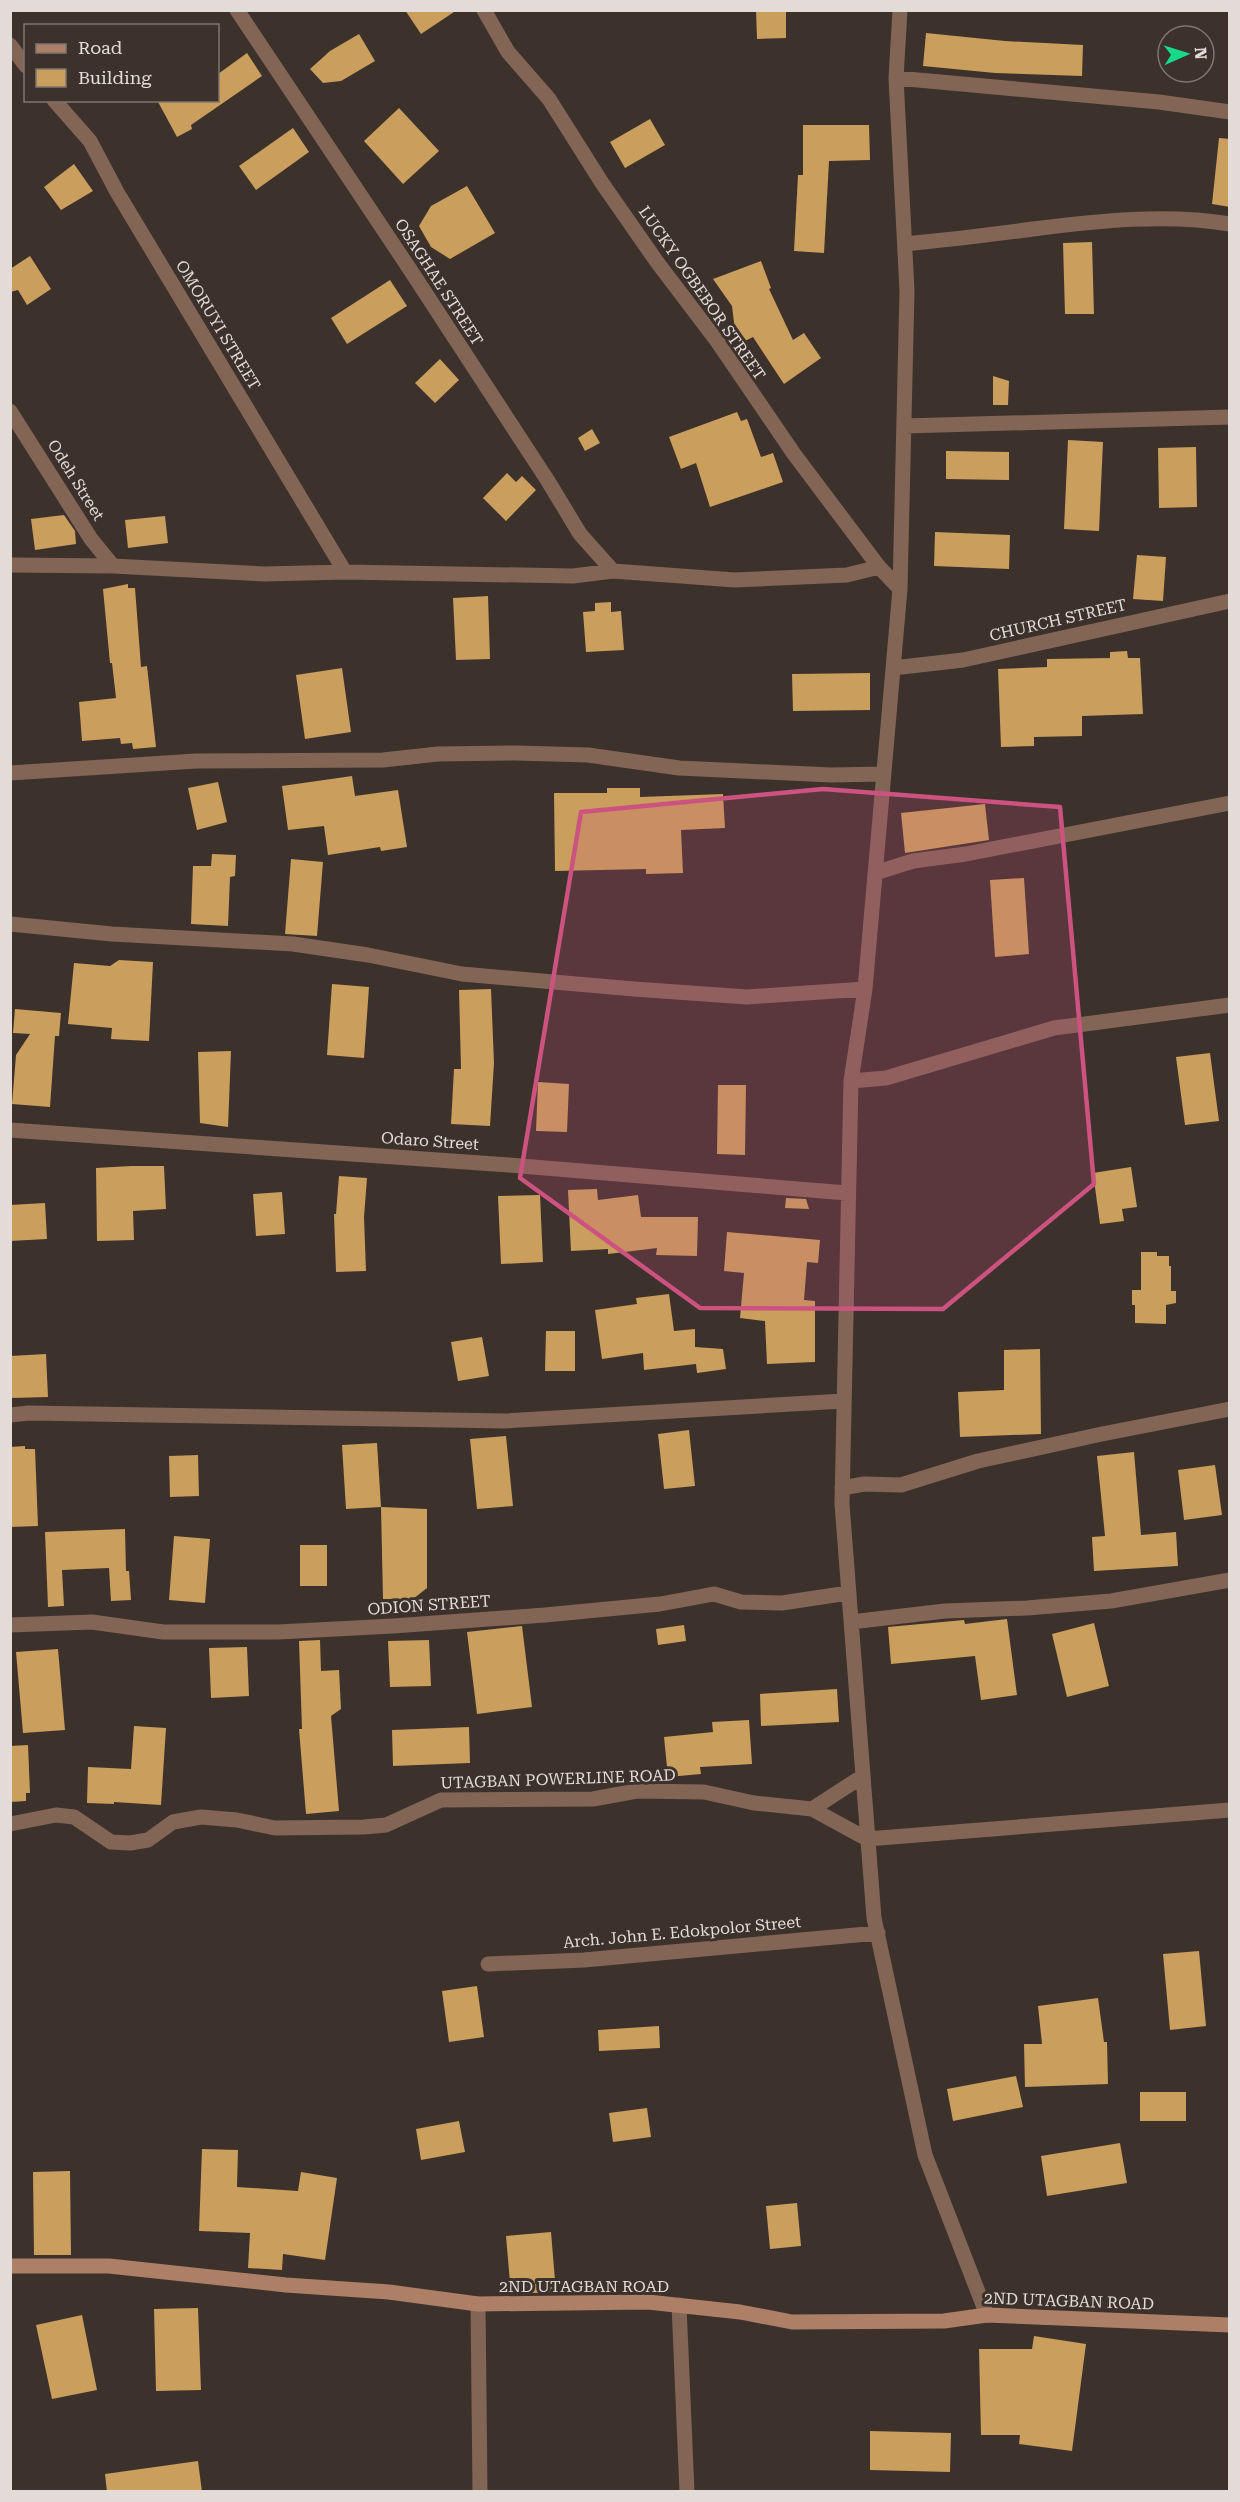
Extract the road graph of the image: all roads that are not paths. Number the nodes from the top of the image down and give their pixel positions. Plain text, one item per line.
1 (237, 10) edge
2 (484, 10) edge
3 (900, 10) edge
4 (10, 45) edge
5 (24, 63) edge
6 (896, 78) junction
7 (56, 102) edge
8 (1230, 112) edge
9 (1230, 224) edge
10 (905, 244) junction
11 (10, 411) edge
12 (1230, 417) edge
13 (904, 426) junction
14 (10, 565) edge
15 (113, 566) junction
16 (879, 567) junction
17 (613, 571) junction
18 (345, 572) junction
19 (900, 589) junction
20 (1230, 601) edge
21 (893, 668) junction
22 (10, 773) edge
23 (884, 774) junction
24 (1230, 803) edge
25 (875, 873) junction
26 (10, 924) edge
27 (865, 988) junction
28 (1230, 1005) edge
29 (851, 1081) junction
30 (10, 1130) edge
31 (847, 1192) junction
32 (843, 1401) junction
33 (1230, 1410) edge
34 (10, 1415) edge
35 (842, 1488) junction
36 (1230, 1580) edge
37 (848, 1593) junction
38 (851, 1622) junction
39 (10, 1625) edge
40 (863, 1776) junction
41 (812, 1809) junction
42 (1230, 1810) edge
43 (10, 1824) edge
44 (867, 1839) junction
45 (878, 1933) junction
46 (488, 1964) dead end
47 (10, 2266) edge
48 (478, 2304) junction
49 (679, 2305) junction
50 (987, 2315) junction
51 (1230, 2325) edge
52 (480, 2492) edge
53 (687, 2492) edge

1 - 17 street, OSAGHAE STREET
2 - 16 street, LUCKY OGBEBOR STREET
3 - 6 street
4 - 5 street
6 - 8 street
6 - 10 street
7 - 18 street, OMORUYI STREET
9 - 10 street
10 - 13 street
11 - 15 street, Odeh Street
12 - 13 street
13 - 19 street
14 - 15 street
15 - 18 street
16 - 17 street
16 - 19 street, LUCKY OGBEBOR STREET
17 - 18 street
19 - 21 street
20 - 21 street, CHURCH STREET
21 - 23 street
22 - 23 street
23 - 25 street
24 - 25 street
25 - 27 street
26 - 27 street
27 - 29 street
28 - 29 street
29 - 31 street
30 - 31 street, Odaro Street
31 - 32 street
32 - 34 street
32 - 35 street
33 - 35 street
35 - 37 street
36 - 38 street
37 - 38 street
37 - 39 street, ODION STREET
38 - 40 street
40 - 41 street
40 - 44 street
41 - 43 street, UTAGBAN POWERLINE ROAD
41 - 44 street, UTAGBAN POWERLINE ROAD
42 - 44 street
44 - 45 street
45 - 46 street, Arch. John E. Edokpolor Street
45 - 50 street
47 - 48 street, 2ND UTAGBAN ROAD
48 - 49 street, 2ND UTAGBAN ROAD
48 - 52 street
49 - 50 street, 2ND UTAGBAN ROAD
49 - 53 street
50 - 51 street, 2ND UTAGBAN ROAD

